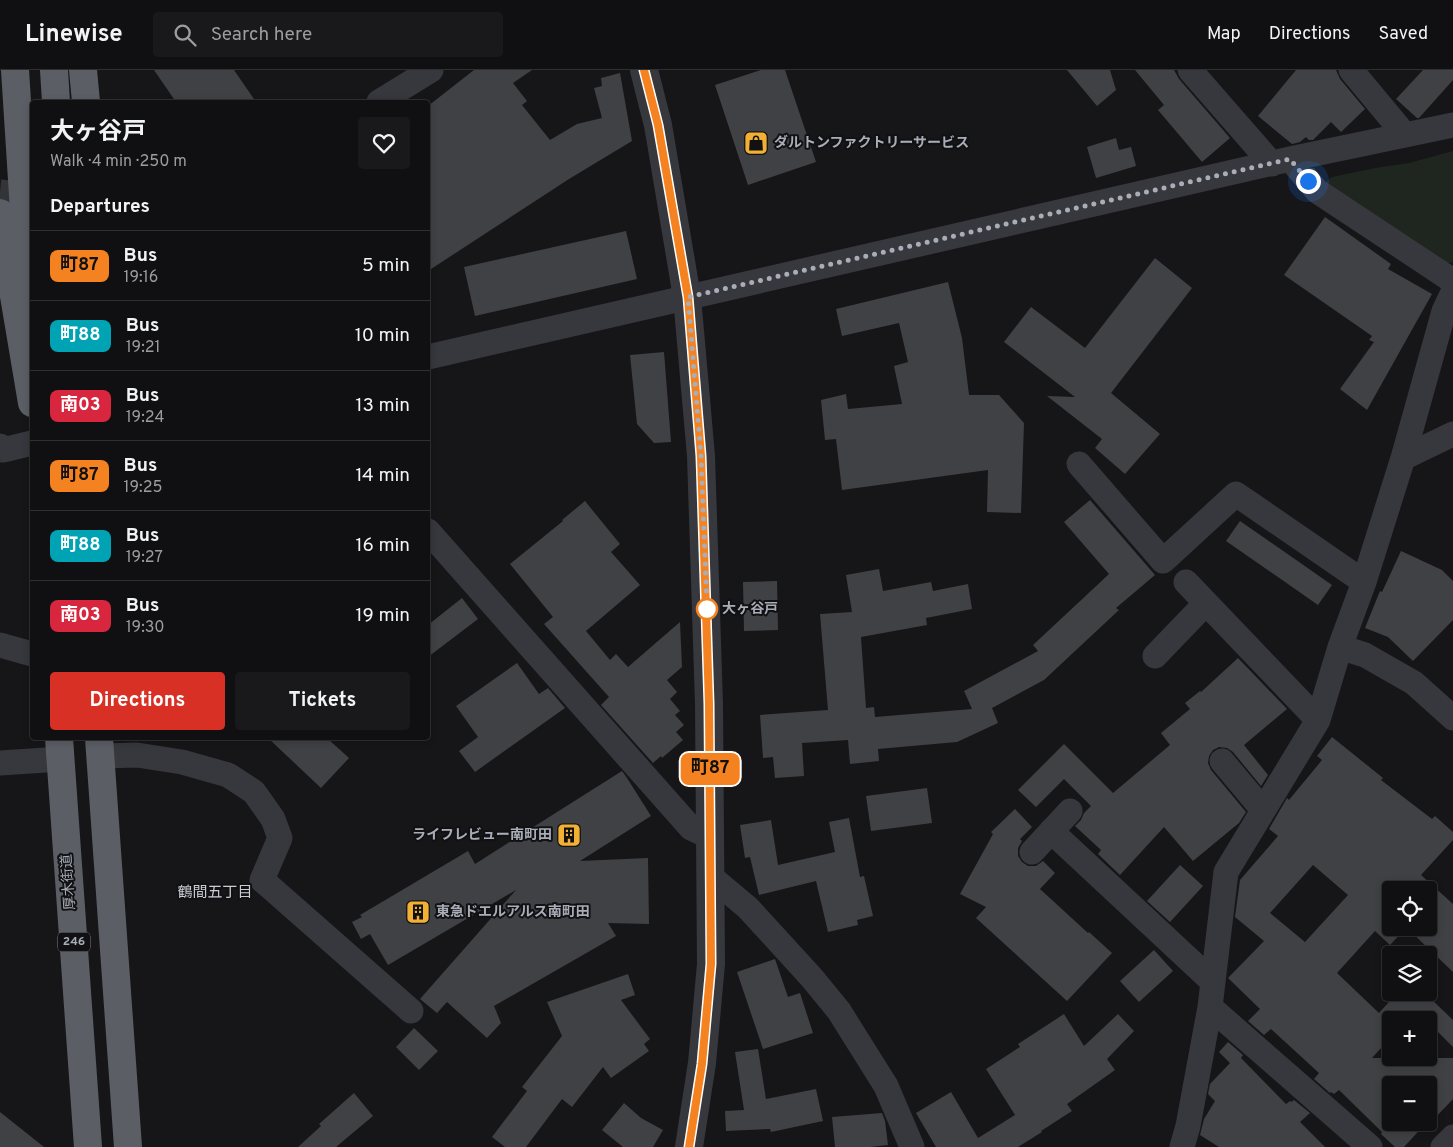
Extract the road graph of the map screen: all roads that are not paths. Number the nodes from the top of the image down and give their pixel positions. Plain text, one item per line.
1 (15, 70) edge
2 (54, 70) edge
3 (83, 70) edge
4 (431, 70) edge
5 (644, 70) edge
6 (1190, 70) edge
7 (1351, 70) edge
8 (56, 100) edge
9 (86, 100) edge
10 (383, 100) edge
11 (1453, 125) edge
12 (1405, 135) junction
13 (1281, 162) junction
14 (0, 213) edge
15 (1453, 281) edge
16 (1453, 292) edge
17 (688, 297) junction
18 (30, 303) edge
19 (430, 357) edge
20 (30, 391) edge
21 (1453, 434) edge
22 (30, 443) edge
23 (0, 446) edge
24 (1403, 458) junction
25 (1079, 464) dead end
26 (430, 533) edge
27 (1186, 582) dead end
28 (1364, 582) junction
29 (1206, 603) junction
30 (0, 645) edge
31 (1340, 647) junction
32 (30, 653) edge
33 (1155, 656) dead end
34 (1453, 718) edge
35 (1318, 720) junction
36 (100, 746) edge
37 (60, 748) edge
38 (1222, 761) dead end
39 (0, 763) edge
40 (1263, 810) junction
41 (1070, 811) dead end
42 (1051, 831) junction
43 (710, 837) junction
44 (1032, 852) dead end
45 (710, 876) junction
46 (1212, 981) junction
47 (1210, 1007) junction
48 (411, 1011) dead end
49 (1453, 1138) edge
50 (88, 1147) edge
51 (128, 1147) edge
52 (690, 1147) edge
53 (912, 1147) edge
54 (1182, 1147) edge
55 (1370, 1147) edge
56 (1443, 1147) edge

1 - 18 highway
2 - 8 highway
3 - 9 highway
4 - 10 street
5 - 17 street
6 - 13 street
7 - 12 street
11 - 12 street
12 - 13 street
13 - 15 street
13 - 17 street
14 - 20 highway
16 - 24 street
17 - 19 street
17 - 43 street
21 - 24 street
22 - 23 street
24 - 28 street
25 - 28 street
26 - 43 street
27 - 29 street
28 - 31 street
29 - 33 street
29 - 35 street
30 - 32 street
31 - 34 street
31 - 35 street
35 - 40 street
36 - 48 street
36 - 51 highway
37 - 39 street
37 - 50 highway, 厚木街道 / 246
38 - 40 street
40 - 46 street
41 - 42 street
42 - 44 street
42 - 46 street
43 - 45 street
45 - 52 street
45 - 53 street
46 - 47 street
47 - 54 street
47 - 55 street
49 - 56 street

